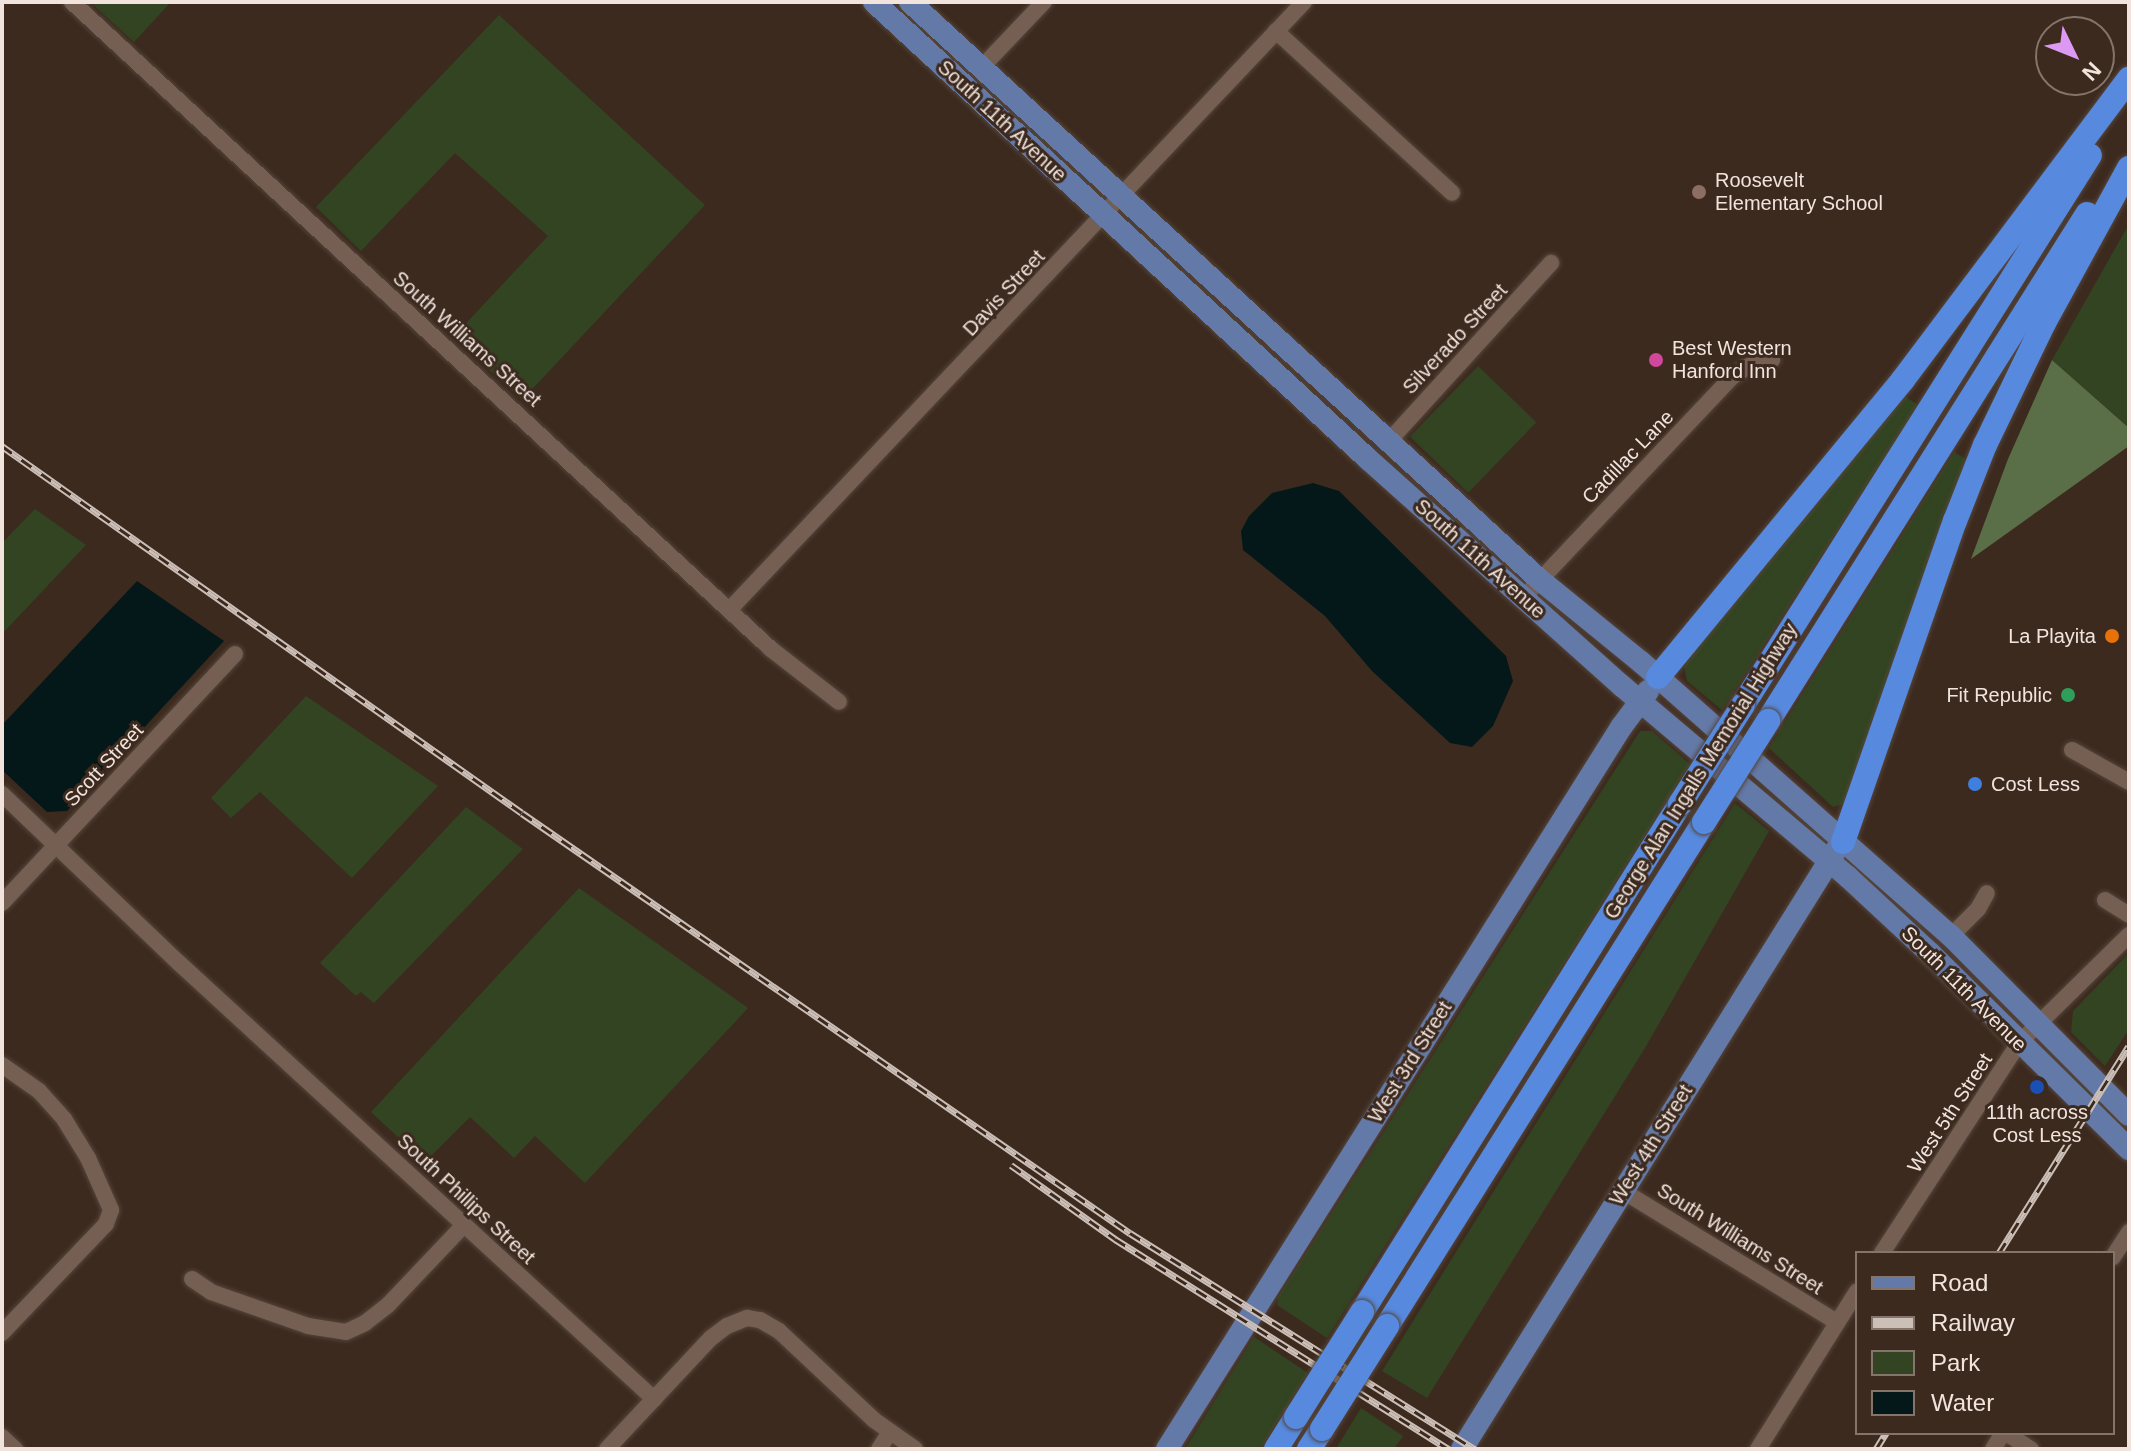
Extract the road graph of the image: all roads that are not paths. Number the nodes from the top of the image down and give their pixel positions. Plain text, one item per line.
1 (72, 2) edge
2 (874, 2) edge
3 (910, 2) edge
4 (1044, 2) edge
5 (1304, 2) edge
6 (1276, 31) junction
7 (982, 67) junction
8 (2129, 79) edge
9 (2129, 95) edge
10 (2129, 147) edge
11 (2129, 168) edge
12 (1452, 193) dead end
13 (1124, 196) junction
14 (1104, 215) junction
15 (1551, 263) dead end
16 (1772, 360) dead end
17 (1389, 441) junction
18 (1540, 580) junction
19 (1524, 597) junction
20 (731, 608) junction
21 (235, 654) dead end
22 (1658, 677) junction
23 (1640, 701) junction
24 (839, 702) dead end
25 (2072, 750) dead end
26 (2129, 782) edge
27 (2, 794) edge
28 (1843, 842) junction
29 (57, 845) junction
30 (1827, 862) junction
31 (1987, 893) dead end
32 (2105, 900) dead end
33 (2, 903) edge
34 (2129, 915) edge
35 (2129, 935) edge
36 (1951, 936) junction
37 (2038, 1024) junction
38 (2019, 1043) junction
39 (2, 1065) edge
40 (2129, 1115) edge
41 (2096, 1118) junction
42 (2129, 1135) edge
43 (2129, 1149) edge
44 (1623, 1191) junction
45 (464, 1225) junction
46 (2129, 1232) edge
47 (1883, 1251) edge
48 (2115, 1254) edge
49 (192, 1279) dead end
50 (1855, 1294) edge
51 (1837, 1322) junction
52 (2, 1333) edge
53 (654, 1399) junction
54 (890, 1432) junction
55 (2008, 1435) edge
56 (2, 1437) edge
57 (1314, 1442) edge
58 (15, 1449) edge
59 (607, 1449) edge
60 (879, 1449) edge
61 (915, 1449) edge
62 (1167, 1449) edge
63 (1276, 1449) edge
64 (1462, 1449) edge
65 (1758, 1449) edge
66 (2031, 1449) edge

1 - 20 street, South Williams Street
2 - 14 main road, South 11th Avenue
3 - 7 main road, South 11th Avenue
4 - 7 street
5 - 6 street, Davis Street
6 - 12 street
6 - 13 street, Davis Street
7 - 13 main road, South 11th Avenue
8 - 22 highway
9 - 63 highway, George Alan Ingalls Memorial Highway, bridge
10 - 57 highway, George Alan Ingalls Memorial Highway, bridge
11 - 28 highway
13 - 14 street, Davis Street
13 - 17 main road, South 11th Avenue
14 - 19 main road, South 11th Avenue
14 - 20 street, Davis Street
15 - 17 street, Silverado Street
16 - 18 street, Cadillac Lane
17 - 18 main road, South 11th Avenue
18 - 19 street, Cadillac Lane
18 - 22 main road, South 11th Avenue
19 - 23 main road, South 11th Avenue
20 - 24 street, South Williams Street
21 - 29 street, Scott Street
22 - 23 main road, West 3rd Street
22 - 28 main road, South 11th Avenue
23 - 30 main road, South 11th Avenue
23 - 62 main road, West 3rd Street
25 - 26 street
27 - 29 street, South Phillips Street
28 - 30 main road, West 4th Street
28 - 36 main road, South 11th Avenue
29 - 33 street, Scott Street
29 - 45 street, South Phillips Street
30 - 38 main road, South 11th Avenue
30 - 44 main road, West 4th Street
31 - 36 street
32 - 34 street
35 - 37 street, West 5th Street
36 - 37 main road, South 11th Avenue
37 - 38 street, West 5th Street
37 - 40 main road, South 11th Avenue
38 - 41 main road, South 11th Avenue
38 - 47 street, West 5th Street
39 - 52 street
41 - 42 main road
41 - 43 main road, South 11th Avenue
44 - 51 street, South Williams Street
44 - 64 main road, West 4th Street
45 - 49 street
45 - 53 street, South Phillips Street
46 - 48 street
50 - 51 street
51 - 65 street
53 - 54 street
53 - 59 street
54 - 60 street
54 - 61 street
55 - 66 street
56 - 58 street

